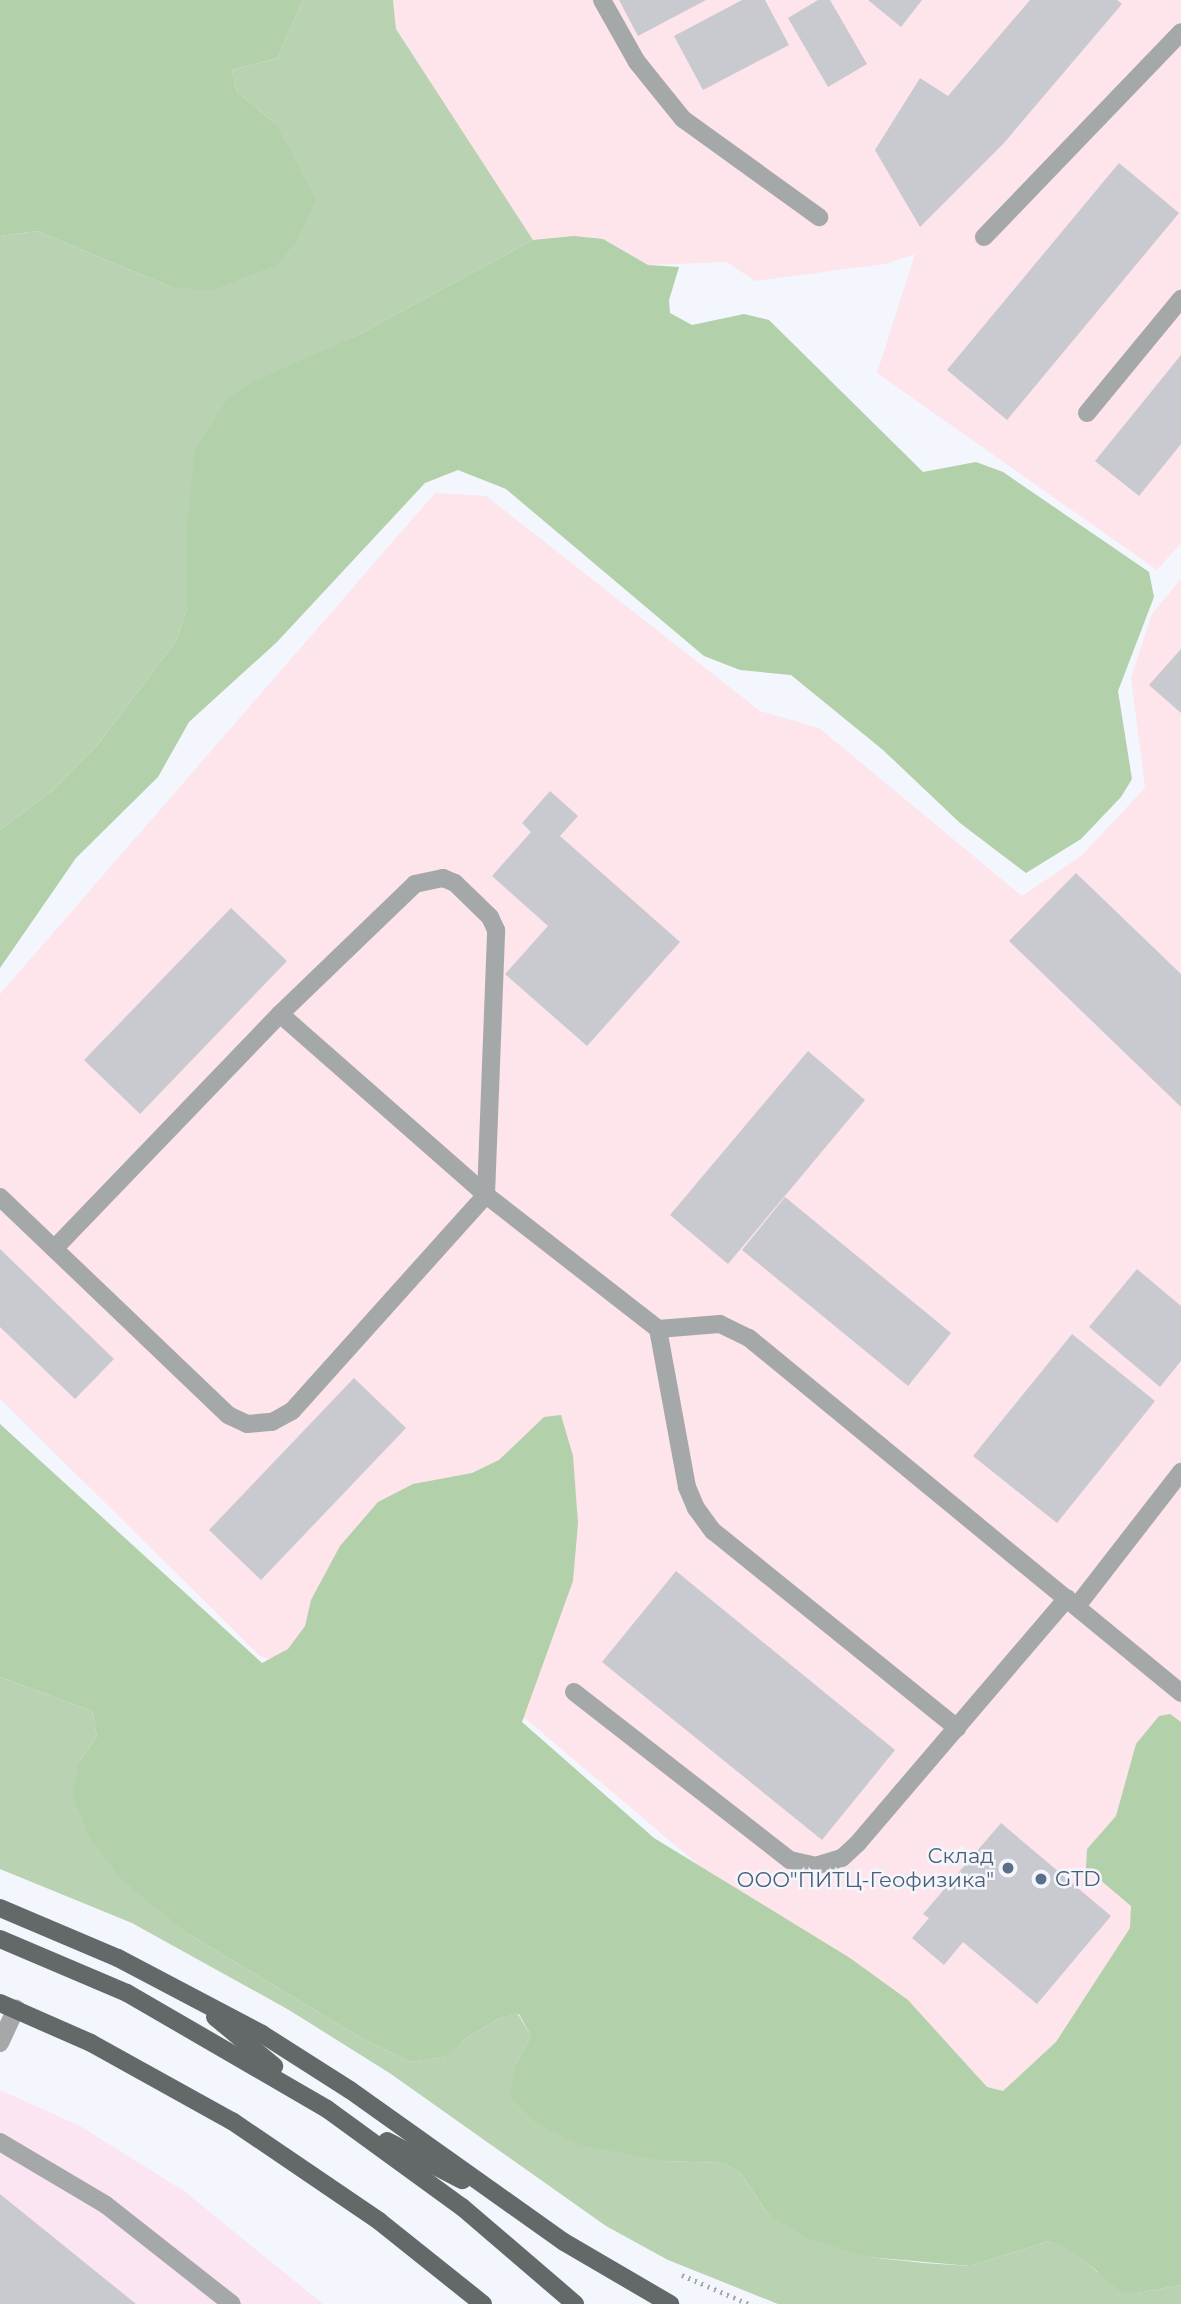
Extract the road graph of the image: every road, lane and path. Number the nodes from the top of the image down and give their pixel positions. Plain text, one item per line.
1 (602, 0) edge
2 (1181, 32) edge
3 (819, 217) dead end
4 (984, 237) dead end
5 (1181, 299) edge
6 (1087, 413) dead end
7 (280, 1014) junction
8 (486, 1195) junction
9 (0, 1197) edge
10 (55, 1248) junction
11 (658, 1329) junction
12 (1181, 1472) edge
13 (1072, 1602) junction
14 (574, 1692) dead end
15 (1181, 1693) edge
16 (957, 1728) junction
17 (0, 1908) edge
18 (0, 1939) edge
19 (182, 1990) junction
20 (8, 2006) edge
21 (0, 2043) edge
22 (327, 2109) junction
23 (0, 2142) edge
24 (514, 2208) junction
25 (232, 2304) edge
26 (483, 2304) edge
27 (575, 2304) edge
28 (670, 2304) edge

1 - 3 lane
2 - 4 lane
5 - 6 lane
7 - 8 lane
7 - 8 lane
7 - 10 lane
8 - 10 lane
8 - 11 lane
9 - 10 lane
11 - 13 lane
11 - 16 lane
12 - 13 lane
13 - 15 lane
13 - 16 lane
14 - 16 lane
17 - 19 main road
18 - 22 main road
19 - 22 main road
19 - 24 main road
20 - 21 lane
20 - 26 main road
22 - 24 main road
22 - 27 main road
23 - 25 lane
24 - 28 main road

